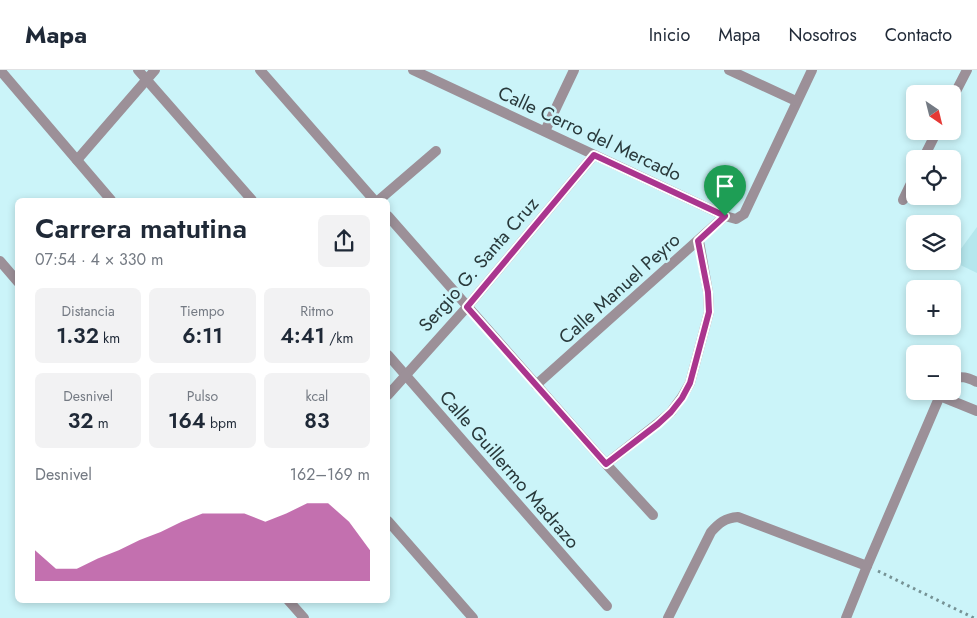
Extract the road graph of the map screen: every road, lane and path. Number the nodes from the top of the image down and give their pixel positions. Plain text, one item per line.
1 (0, 70) edge
2 (138, 70) edge
3 (155, 70) edge
4 (260, 70) edge
5 (413, 70) edge
6 (574, 70) edge
7 (729, 70) edge
8 (812, 70) edge
9 (967, 70) edge
10 (146, 80) junction
11 (959, 85) edge
12 (796, 101) junction
13 (545, 131) junction
14 (436, 151) dead end
15 (594, 155) junction
16 (77, 160) junction
17 (906, 194) edge
18 (109, 198) edge
19 (250, 198) edge
20 (372, 198) edge
21 (381, 198) edge
22 (903, 200) dead end
23 (725, 216) junction
24 (390, 218) edge
25 (698, 241) junction
26 (0, 261) edge
27 (15, 278) edge
28 (467, 307) junction
29 (390, 357) edge
30 (405, 375) junction
31 (961, 377) edge
32 (977, 382) edge
33 (536, 385) junction
34 (390, 393) edge
35 (938, 400) edge
36 (954, 400) edge
37 (977, 411) edge
38 (606, 464) junction
39 (653, 515) dead end
40 (390, 523) edge
41 (867, 566) junction
42 (291, 603) edge
43 (606, 606) dead end
44 (304, 618) edge
45 (473, 618) edge
46 (668, 618) edge
47 (846, 618) edge
48 (974, 618) edge

1 - 16 street
2 - 10 street
3 - 10 street
4 - 20 street
5 - 13 street, Calle Cerro del Mercado
6 - 13 street
7 - 12 street
8 - 12 street
9 - 11 street
10 - 16 street
10 - 19 street
12 - 23 street
13 - 15 street, Calle Cerro del Mercado
14 - 21 street
15 - 23 street, Calle Cerro del Mercado
15 - 28 street, Sergio G. Santa Cruz
16 - 18 street
17 - 22 street
23 - 25 street, Calle Manuel Peyro
24 - 28 street
25 - 33 street, Calle Manuel Peyro
25 - 38 street
26 - 27 street
28 - 30 street, Sergio G. Santa Cruz
28 - 33 street
29 - 30 street, Calle Guillermo Madrazo
30 - 34 street, Sergio G. Santa Cruz
30 - 43 street, Calle Guillermo Madrazo
31 - 32 street
33 - 38 street
35 - 41 street
36 - 37 street
38 - 39 street
40 - 45 street
41 - 46 street
41 - 47 street
41 - 48 path
42 - 44 street

